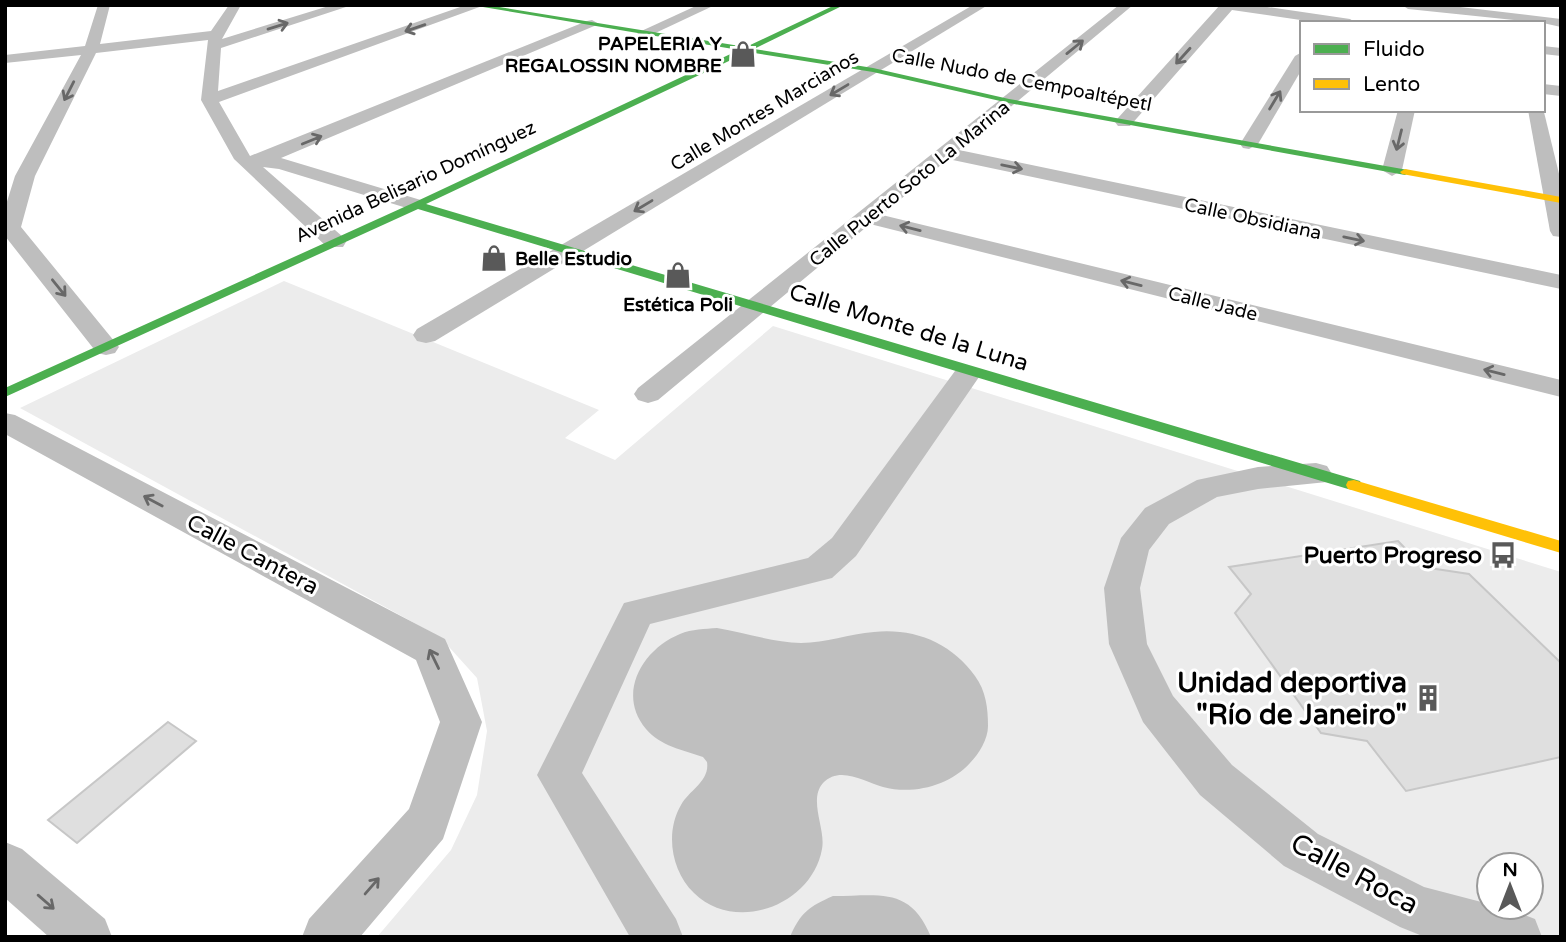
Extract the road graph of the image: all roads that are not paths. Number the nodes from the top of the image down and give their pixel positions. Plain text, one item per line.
1 (104, 5) edge
2 (235, 5) edge
3 (346, 5) edge
4 (477, 5) edge
5 (709, 5) edge
6 (841, 5) edge
7 (982, 5) edge
8 (1126, 5) edge
9 (1227, 5) edge
10 (1408, 5) edge
11 (581, 10) dead end
12 (1525, 16) edge
13 (558, 19) junction
14 (1323, 21) edge
15 (1561, 23) edge
16 (592, 24) junction
17 (644, 33) junction
18 (214, 41) junction
19 (747, 48) junction
20 (91, 49) junction
21 (5, 59) edge
22 (1300, 59) edge
23 (873, 70) junction
24 (209, 100) junction
25 (1009, 101) junction
26 (1406, 112) edge
27 (1537, 112) edge
28 (1124, 122) junction
29 (1551, 136) edge
30 (1249, 144) junction
31 (945, 153) junction
32 (251, 162) junction
33 (1392, 170) junction
34 (15, 177) edge
35 (1557, 199) edge
36 (417, 205) junction
37 (866, 217) junction
38 (1561, 232) edge
39 (335, 242) junction
40 (568, 251) junction
41 (1561, 282) edge
42 (756, 307) junction
43 (426, 335) dead end
44 (106, 347) junction
45 (1561, 389) edge
46 (5, 393) edge
47 (648, 394) dead end
48 (5, 422) edge
49 (1316, 474) junction
50 (1561, 547) edge
51 (5, 866) edge
52 (87, 937) edge
53 (327, 937) edge
54 (1517, 937) edge

1 - 20 street
2 - 18 street
18 -> 3 street
4 - 13 street, Calle Nudo de Cempoaltépetl
4 -> 24 street
5 - 17 street
6 - 19 street, Avenida Belisario Domínguez
7 - 23 street, Calle Montes Marcianos
25 -> 8 street, Calle Puerto Soto La Marina
9 - 14 street
9 -> 28 street
10 - 12 street
11 - 13 street
12 - 15 street
13 - 16 street, Calle Nudo de Cempoaltépetl
16 - 17 street, Calle Nudo de Cempoaltépetl
32 -> 16 street
17 - 19 street, Calle Nudo de Cempoaltépetl
18 - 20 street
18 - 24 street
19 - 23 street, Calle Nudo de Cempoaltépetl
19 - 36 street, Avenida Belisario Domínguez
20 - 21 street
20 -> 34 street
30 -> 22 street
23 - 25 street, Calle Nudo de Cempoaltépetl
23 -> 40 street, Calle Montes Marcianos
24 - 32 street
25 - 28 street, Calle Nudo de Cempoaltépetl
25 - 31 street, Calle Puerto Soto La Marina
26 -> 33 street
27 - 29 street
28 - 30 street, Calle Nudo de Cempoaltépetl
29 - 35 street
30 - 33 street, Calle Nudo de Cempoaltépetl
31 - 37 street, Calle Puerto Soto La Marina
31 -> 41 street, Calle Obsidiana
32 - 36 street, Calle Monte de la Luna
32 - 39 street
33 - 35 street, Calle Nudo de Cempoaltépetl
34 -> 44 street
35 - 38 street
36 - 39 street, Avenida Belisario Domínguez
36 - 40 street, Calle Monte de la Luna
37 - 42 street, Calle Puerto Soto La Marina
45 -> 37 street, Calle Jade
39 - 44 street, Avenida Belisario Domínguez
40 - 42 street, Calle Monte de la Luna
40 - 43 street, Calle Montes Marcianos
42 - 47 street, Calle Puerto Soto La Marina
42 - 49 street, Calle Monte de la Luna
44 - 46 street, Avenida Belisario Domínguez
53 -> 48 street, Calle Cantera
49 - 50 street, Calle Monte de la Luna
49 - 54 street, Calle Roca
51 -> 52 street

